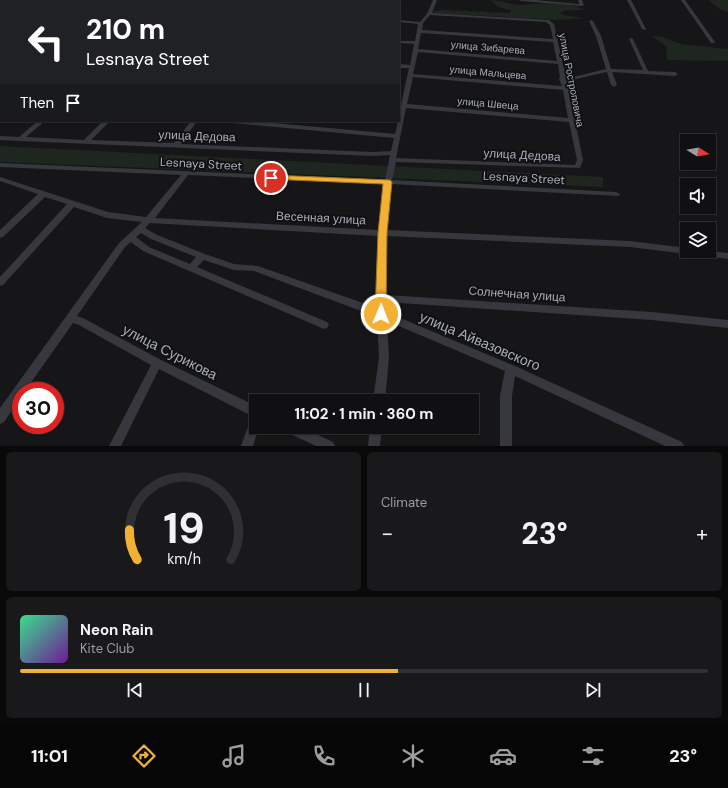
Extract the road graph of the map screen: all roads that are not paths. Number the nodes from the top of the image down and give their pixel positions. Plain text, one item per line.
1 (434, 0) edge
2 (521, 0) edge
3 (580, 0) edge
4 (629, 0) edge
5 (683, 0) edge
6 (429, 14) junction
7 (591, 21) dead end
8 (400, 22) edge
9 (421, 23) junction
10 (644, 30) dead end
11 (419, 31) junction
12 (631, 39) dead end
13 (555, 41) junction
14 (400, 42) edge
15 (712, 42) dead end
16 (417, 43) junction
17 (416, 50) junction
18 (559, 63) junction
19 (400, 66) edge
20 (412, 67) junction
21 (608, 70) junction
22 (646, 72) junction
23 (675, 74) dead end
24 (410, 75) junction
25 (562, 79) junction
26 (614, 85) dead end
27 (564, 88) junction
28 (400, 95) edge
29 (406, 95) junction
30 (404, 106) junction
31 (571, 120) junction
32 (41, 122) edge
33 (106, 122) edge
34 (193, 122) edge
35 (250, 122) edge
36 (270, 123) edge
37 (398, 136) junction
38 (0, 138) edge
39 (20, 139) junction
40 (85, 142) junction
41 (176, 146) junction
42 (393, 157) junction
43 (0, 165) edge
44 (578, 167) joint
45 (185, 174) junction
46 (0, 179) edge
47 (388, 182) junction
48 (43, 194) junction
49 (616, 194) dead end
50 (72, 204) junction
51 (148, 220) junction
52 (141, 229) junction
53 (382, 233) junction
54 (0, 236) edge
55 (131, 238) junction
56 (680, 250) edge
57 (716, 255) edge
58 (202, 256) junction
59 (728, 256) edge
60 (191, 269) junction
61 (0, 283) edge
62 (381, 298) junction
63 (381, 314) junction
64 (70, 318) junction
65 (728, 324) edge
66 (324, 325) dead end
67 (157, 362) junction
68 (511, 369) junction
69 (380, 394) edge
70 (249, 408) edge
71 (0, 418) edge
72 (251, 434) edge
73 (303, 434) edge
74 (375, 434) edge
75 (673, 444) edge
76 (115, 446) edge
77 (247, 446) edge
78 (329, 446) edge
79 (374, 446) edge
80 (506, 446) edge

1 - 6 street
2 - 3 street
4 - 10 street
5 - 15 street
6 - 9 street
6 - 13 street, улица Ростроповича
7 - 21 street
8 - 9 street
9 - 11 street
11 - 13 street
11 - 16 street
12 - 22 street
13 - 18 street, улица Ростроповича
14 - 16 street
16 - 17 street
17 - 18 street, улица Зибарева
17 - 20 street
18 - 25 street, улица Ростроповича
19 - 20 street
20 - 24 street
21 - 22 street
21 - 25 street
21 - 26 street
22 - 23 street
24 - 27 street, улица Мальцева
24 - 29 street
25 - 27 street, улица Ростроповича
27 - 31 street, улица Ростроповича
28 - 29 street
29 - 30 street
30 - 31 street, улица Швеца
30 - 37 street
31 - 44 street, улица Ростроповича
32 - 39 street
33 - 40 street
34 - 41 street
35 - 36 street
36 - 37 street
37 - 42 street
38 - 39 street, улица Дедова
39 - 40 street, улица Дедова
40 - 41 street, улица Дедова
41 - 42 street, улица Дедова
42 - 44 street, улица Дедова
42 - 47 street
43 - 45 street, Lesnaya Street
45 - 47 street, Lesnaya Street
45 - 51 street
46 - 48 street
47 - 49 street, Lesnaya Street
47 - 53 street
48 - 50 street
48 - 54 street
50 - 51 street, Весенная улица
50 - 61 street
51 - 52 street
51 - 53 street, Весенная улица
52 - 55 street
52 - 58 street, улица Айвазовского
53 - 56 street, Весенная улица
53 - 62 street
55 - 60 street
55 - 64 street
57 - 59 street, Весенная улица
58 - 60 street
58 - 63 street, улица Айвазовского
60 - 66 street
62 - 63 street
62 - 65 street, Солнечная улица
63 - 68 street, улица Айвазовского
63 - 69 street
64 - 67 street, улица Сурикова
64 - 71 street
67 - 70 street, улица Сурикова
67 - 76 street
68 - 75 street, улица Айвазовского
68 - 80 street
72 - 77 street
73 - 78 street
74 - 79 street

